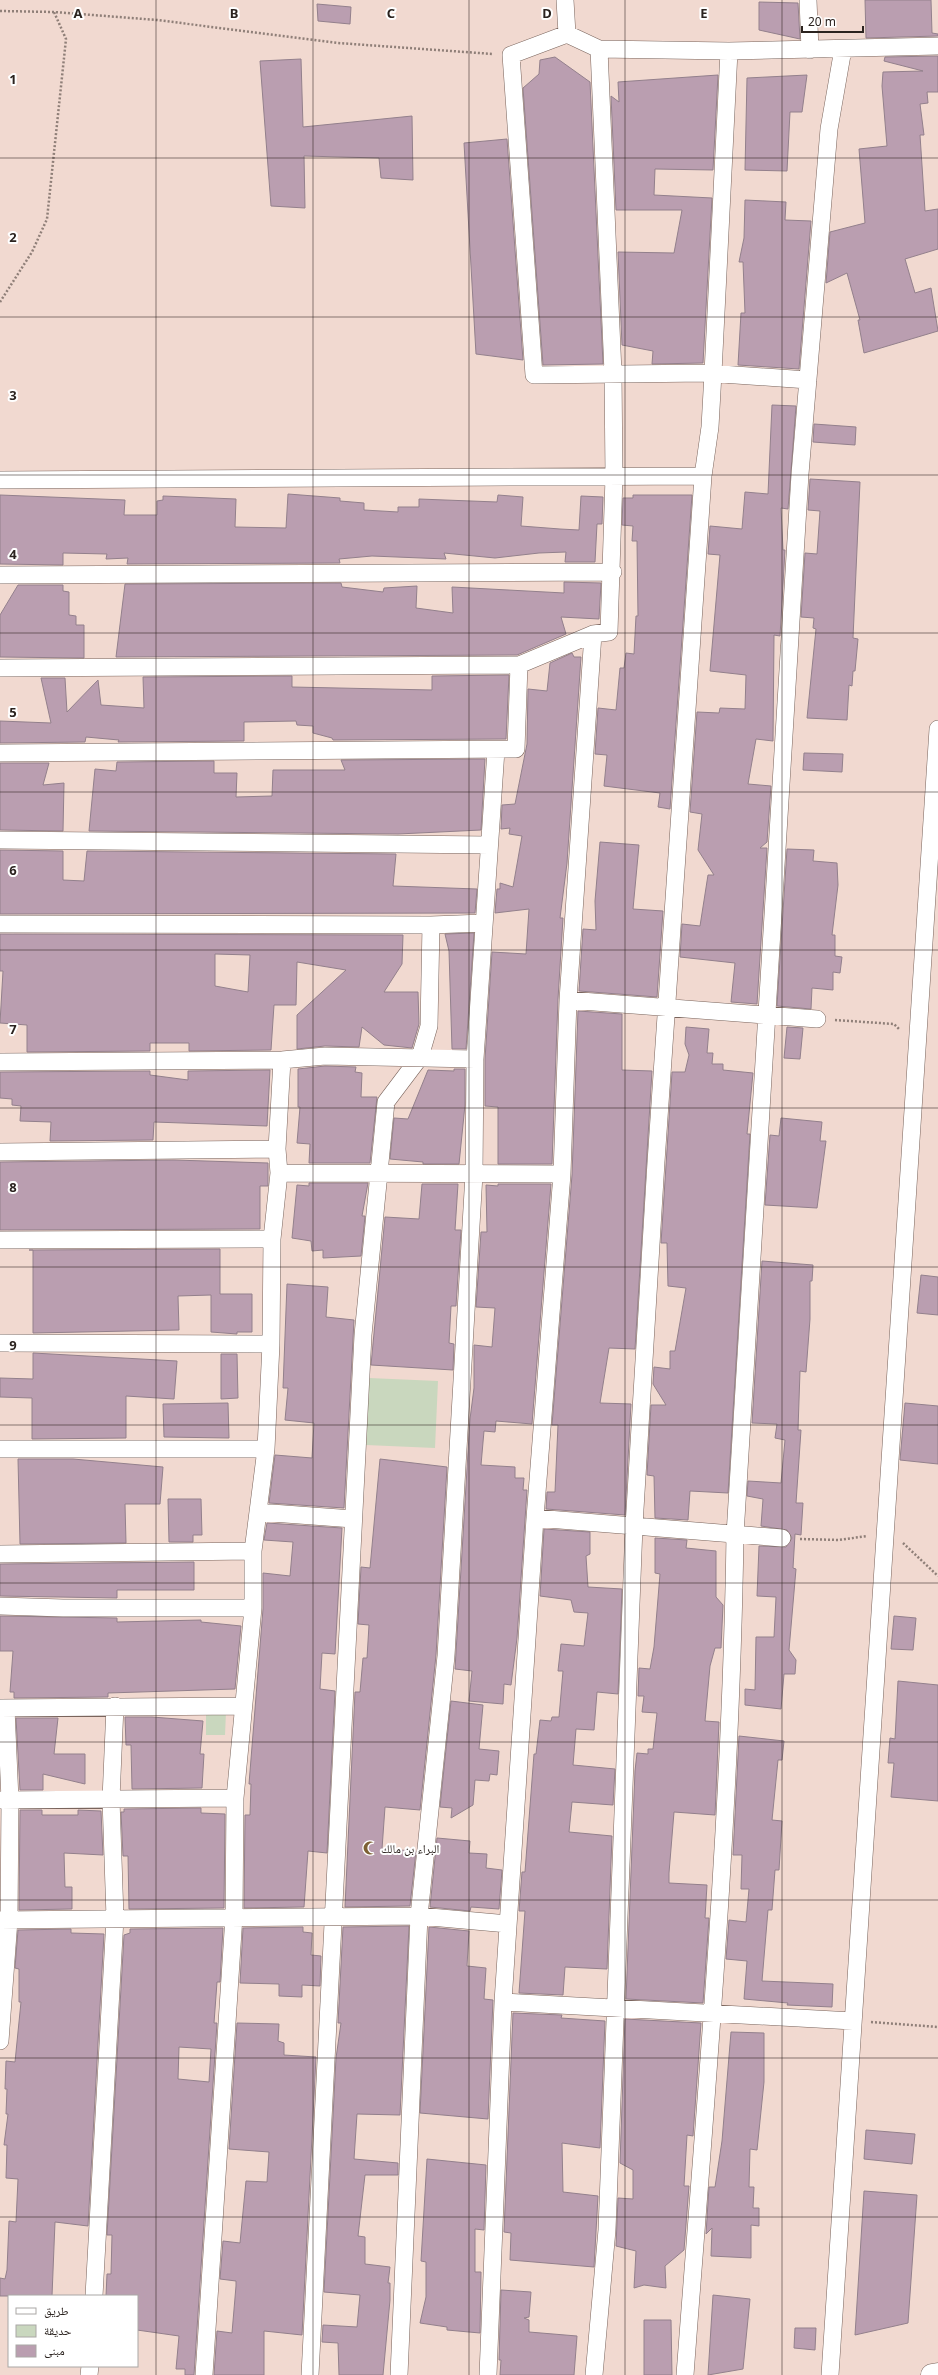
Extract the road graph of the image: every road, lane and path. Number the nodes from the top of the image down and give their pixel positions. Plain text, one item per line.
1 (565, 0) edge
2 (808, 0) edge
3 (0, 11) edge
4 (54, 12) junction
5 (568, 34) junction
6 (938, 46) edge
7 (599, 49) junction
8 (843, 49) junction
9 (810, 50) junction
10 (729, 51) junction
11 (511, 55) junction
12 (0, 302) edge
13 (613, 373) junction
14 (714, 373) junction
15 (808, 380) junction
16 (703, 476) junction
17 (614, 477) junction
18 (0, 480) edge
19 (612, 572) junction
20 (0, 575) edge
21 (593, 634) junction
22 (519, 665) junction
23 (0, 668) edge
24 (938, 729) edge
25 (496, 750) junction
26 (0, 753) edge
27 (0, 840) edge
28 (490, 844) junction
29 (484, 923) junction
30 (0, 924) edge
31 (431, 925) junction
32 (568, 1000) junction
33 (668, 1008) junction
34 (767, 1015) junction
35 (817, 1019) joint
36 (917, 1046) junction
37 (420, 1057) junction
38 (475, 1059) junction
39 (282, 1060) junction
40 (0, 1062) edge
41 (277, 1149) junction
42 (0, 1152) edge
43 (378, 1172) junction
44 (279, 1173) junction
45 (474, 1174) junction
46 (562, 1174) junction
47 (272, 1239) junction
48 (0, 1240) edge
49 (0, 1343) edge
50 (272, 1344) junction
51 (0, 1449) edge
52 (266, 1449) junction
53 (258, 1512) junction
54 (535, 1518) junction
55 (353, 1519) junction
56 (634, 1526) junction
57 (885, 1533) junction
58 (735, 1534) junction
59 (782, 1538) joint
60 (253, 1551) junction
61 (0, 1554) edge
62 (938, 1576) edge
63 (0, 1606) edge
64 (253, 1608) junction
65 (115, 1706) junction
66 (242, 1706) junction
67 (3, 1708) edge
68 (234, 1798) junction
69 (111, 1799) junction
70 (5, 1800) edge
71 (234, 1916) junction
72 (419, 1916) junction
73 (115, 1918) junction
74 (332, 1918) junction
75 (4, 1920) edge
76 (508, 1924) junction
77 (503, 2002) junction
78 (615, 2008) junction
79 (712, 2013) junction
80 (853, 2021) junction
81 (938, 2028) edge
82 (0, 2041) edge
83 (94, 2295) edge
84 (938, 2374) edge
85 (204, 2375) edge
86 (310, 2375) edge
87 (399, 2375) edge
88 (488, 2375) edge
89 (594, 2375) edge
90 (685, 2375) edge
91 (830, 2375) edge
92 (932, 2375) edge

1 - 5 street
2 - 9 street
3 - 4 path
4 - 11 path
4 - 12 path
5 - 7 street
5 - 11 street
6 - 8 street
7 - 10 street
7 - 13 street
8 - 9 street
8 - 15 street
9 - 10 street
10 - 14 street
11 - 13 street
13 - 14 street
13 - 17 street
14 - 15 street
14 - 16 street
15 - 34 street
16 - 17 street
16 - 33 street
17 - 18 street
17 - 19 street
19 - 20 street
19 - 21 street
21 - 22 street
21 - 32 street
22 - 23 street
22 - 25 street
24 - 36 street
25 - 26 street
25 - 28 street
27 - 28 street
28 - 29 street
29 - 31 street
29 - 38 street
30 - 31 street
31 - 37 street
32 - 33 street
32 - 46 street
33 - 34 street
33 - 56 street
34 - 35 street
34 - 58 street
35 - 36 path
36 - 57 street
37 - 38 street
37 - 39 street
37 - 43 street
38 - 45 street
39 - 40 street
39 - 41 street
41 - 42 street
41 - 44 street
43 - 44 street
43 - 45 street
43 - 55 street
44 - 47 street
45 - 46 street
45 - 72 street
46 - 54 street
47 - 48 street
47 - 50 street
49 - 50 street
50 - 52 street
51 - 52 street
52 - 53 street
53 - 55 street
53 - 60 street
54 - 56 street
54 - 76 street
55 - 74 street
56 - 58 street
56 - 78 street
57 - 59 path
57 - 62 path
57 - 80 street
58 - 59 street
58 - 79 street
60 - 61 street
60 - 64 street
63 - 64 street
64 - 66 street
65 - 66 street
65 - 67 street
65 - 69 street
66 - 68 street
67 - 70 street
68 - 69 street
68 - 71 street
69 - 70 street
69 - 73 street
70 - 75 street
71 - 73 street
71 - 74 street
71 - 85 street
72 - 74 street
72 - 76 street
72 - 87 street
73 - 75 street
73 - 83 street
74 - 86 street
75 - 82 street
76 - 77 street
77 - 78 street
77 - 88 street
78 - 79 street
78 - 89 street
79 - 80 street
79 - 90 street
80 - 81 path
80 - 91 street
84 - 92 main road

